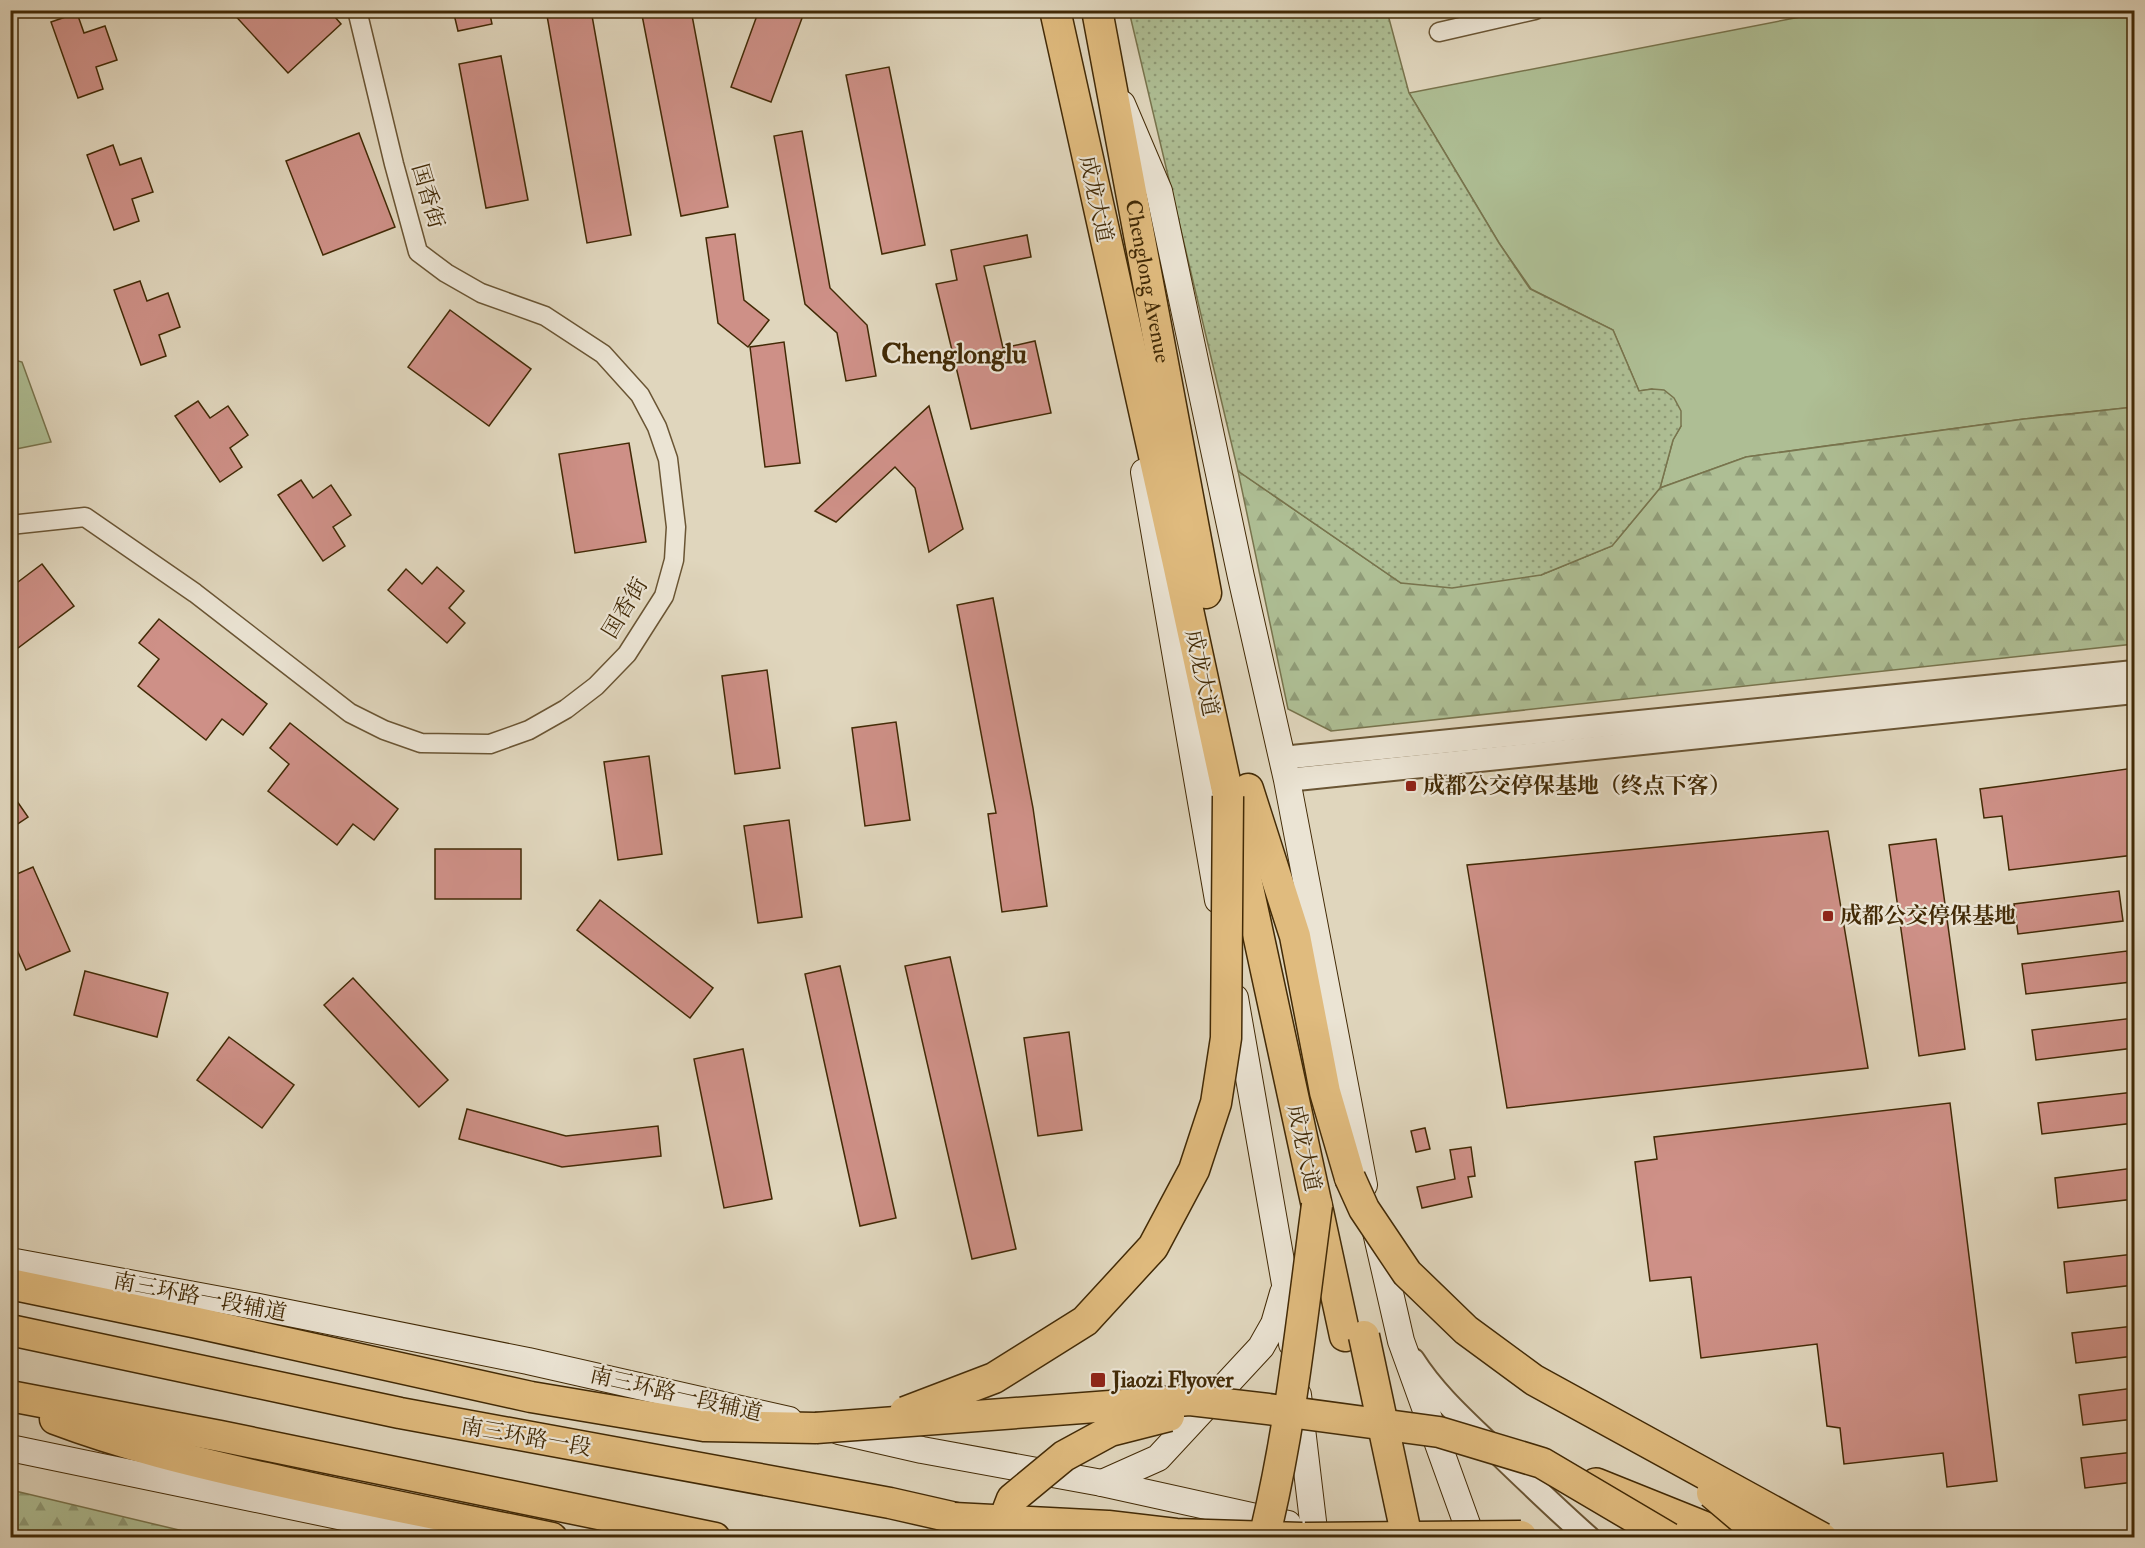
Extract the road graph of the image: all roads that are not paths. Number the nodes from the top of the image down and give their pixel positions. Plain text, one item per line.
1 (357, 10) edge
2 (1055, 10) edge
3 (1097, 10) edge
4 (1535, 10) edge
5 (1440, 32) dead end
6 (1111, 79) junction
7 (1124, 326) junction
8 (10, 525) edge
9 (1187, 556) junction
10 (2134, 672) edge
11 (2134, 692) edge
12 (1284, 769) junction
13 (1238, 793) junction
14 (1317, 1205) junction
15 (10, 1261) edge
16 (10, 1284) edge
17 (1285, 1284) junction
18 (10, 1330) edge
19 (1355, 1336) junction
20 (1401, 1341) junction
21 (10, 1396) edge
22 (10, 1402) edge
23 (1268, 1408) junction
24 (816, 1428) junction
25 (10, 1448) edge
26 (1659, 1449) junction
27 (1542, 1463) junction
28 (1101, 1483) junction
29 (954, 1518) junction
30 (1309, 1536) edge
31 (430, 1538) edge
32 (552, 1538) edge
33 (715, 1538) edge
34 (997, 1538) edge
35 (1044, 1538) edge
36 (1264, 1538) edge
37 (1340, 1538) edge
38 (1388, 1538) edge
39 (1407, 1538) edge
40 (1472, 1538) edge
41 (1531, 1538) edge
42 (1589, 1538) edge
43 (1669, 1538) edge
44 (1728, 1538) edge
45 (1764, 1538) edge
46 (1822, 1538) edge

1 - 8 street, 国香街
2 - 7 highway, 成龙大道
3 - 6 highway, Chenglong Avenue
4 - 5 street
6 - 9 highway, Chenglong Avenue
6 - 12 main road
7 - 9 highway, 成龙大道
7 - 17 main road
9 - 13 highway, 成龙大道
10 - 12 street
11 - 12 street
12 - 20 main road
13 - 14 highway, 成龙大道, bridge
13 - 19 highway, 成龙大道
13 - 24 highway, bridge
13 - 26 highway, bridge
14 - 19 highway, 成龙大道
14 - 36 highway, bridge
15 - 28 main road, 南三环路一段辅道
16 - 24 highway
17 - 28 main road
17 - 30 main road
18 - 29 highway, 南三环路一段
19 - 38 highway
19 - 39 highway, bridge
20 - 40 main road
20 - 42 street
21 - 33 highway
22 - 32 highway
23 - 24 highway, bridge
23 - 27 highway, bridge
23 - 34 highway, bridge
25 - 31 main road
26 - 45 highway, bridge
26 - 46 highway, bridge
27 - 43 highway, bridge
27 - 44 highway, bridge
28 - 30 main road, 南三环路一段辅道
29 - 30 highway, bridge
29 - 35 highway, 南三环路一段, bridge
30 - 37 main road, 南三环路一段辅道
30 - 41 highway, bridge

